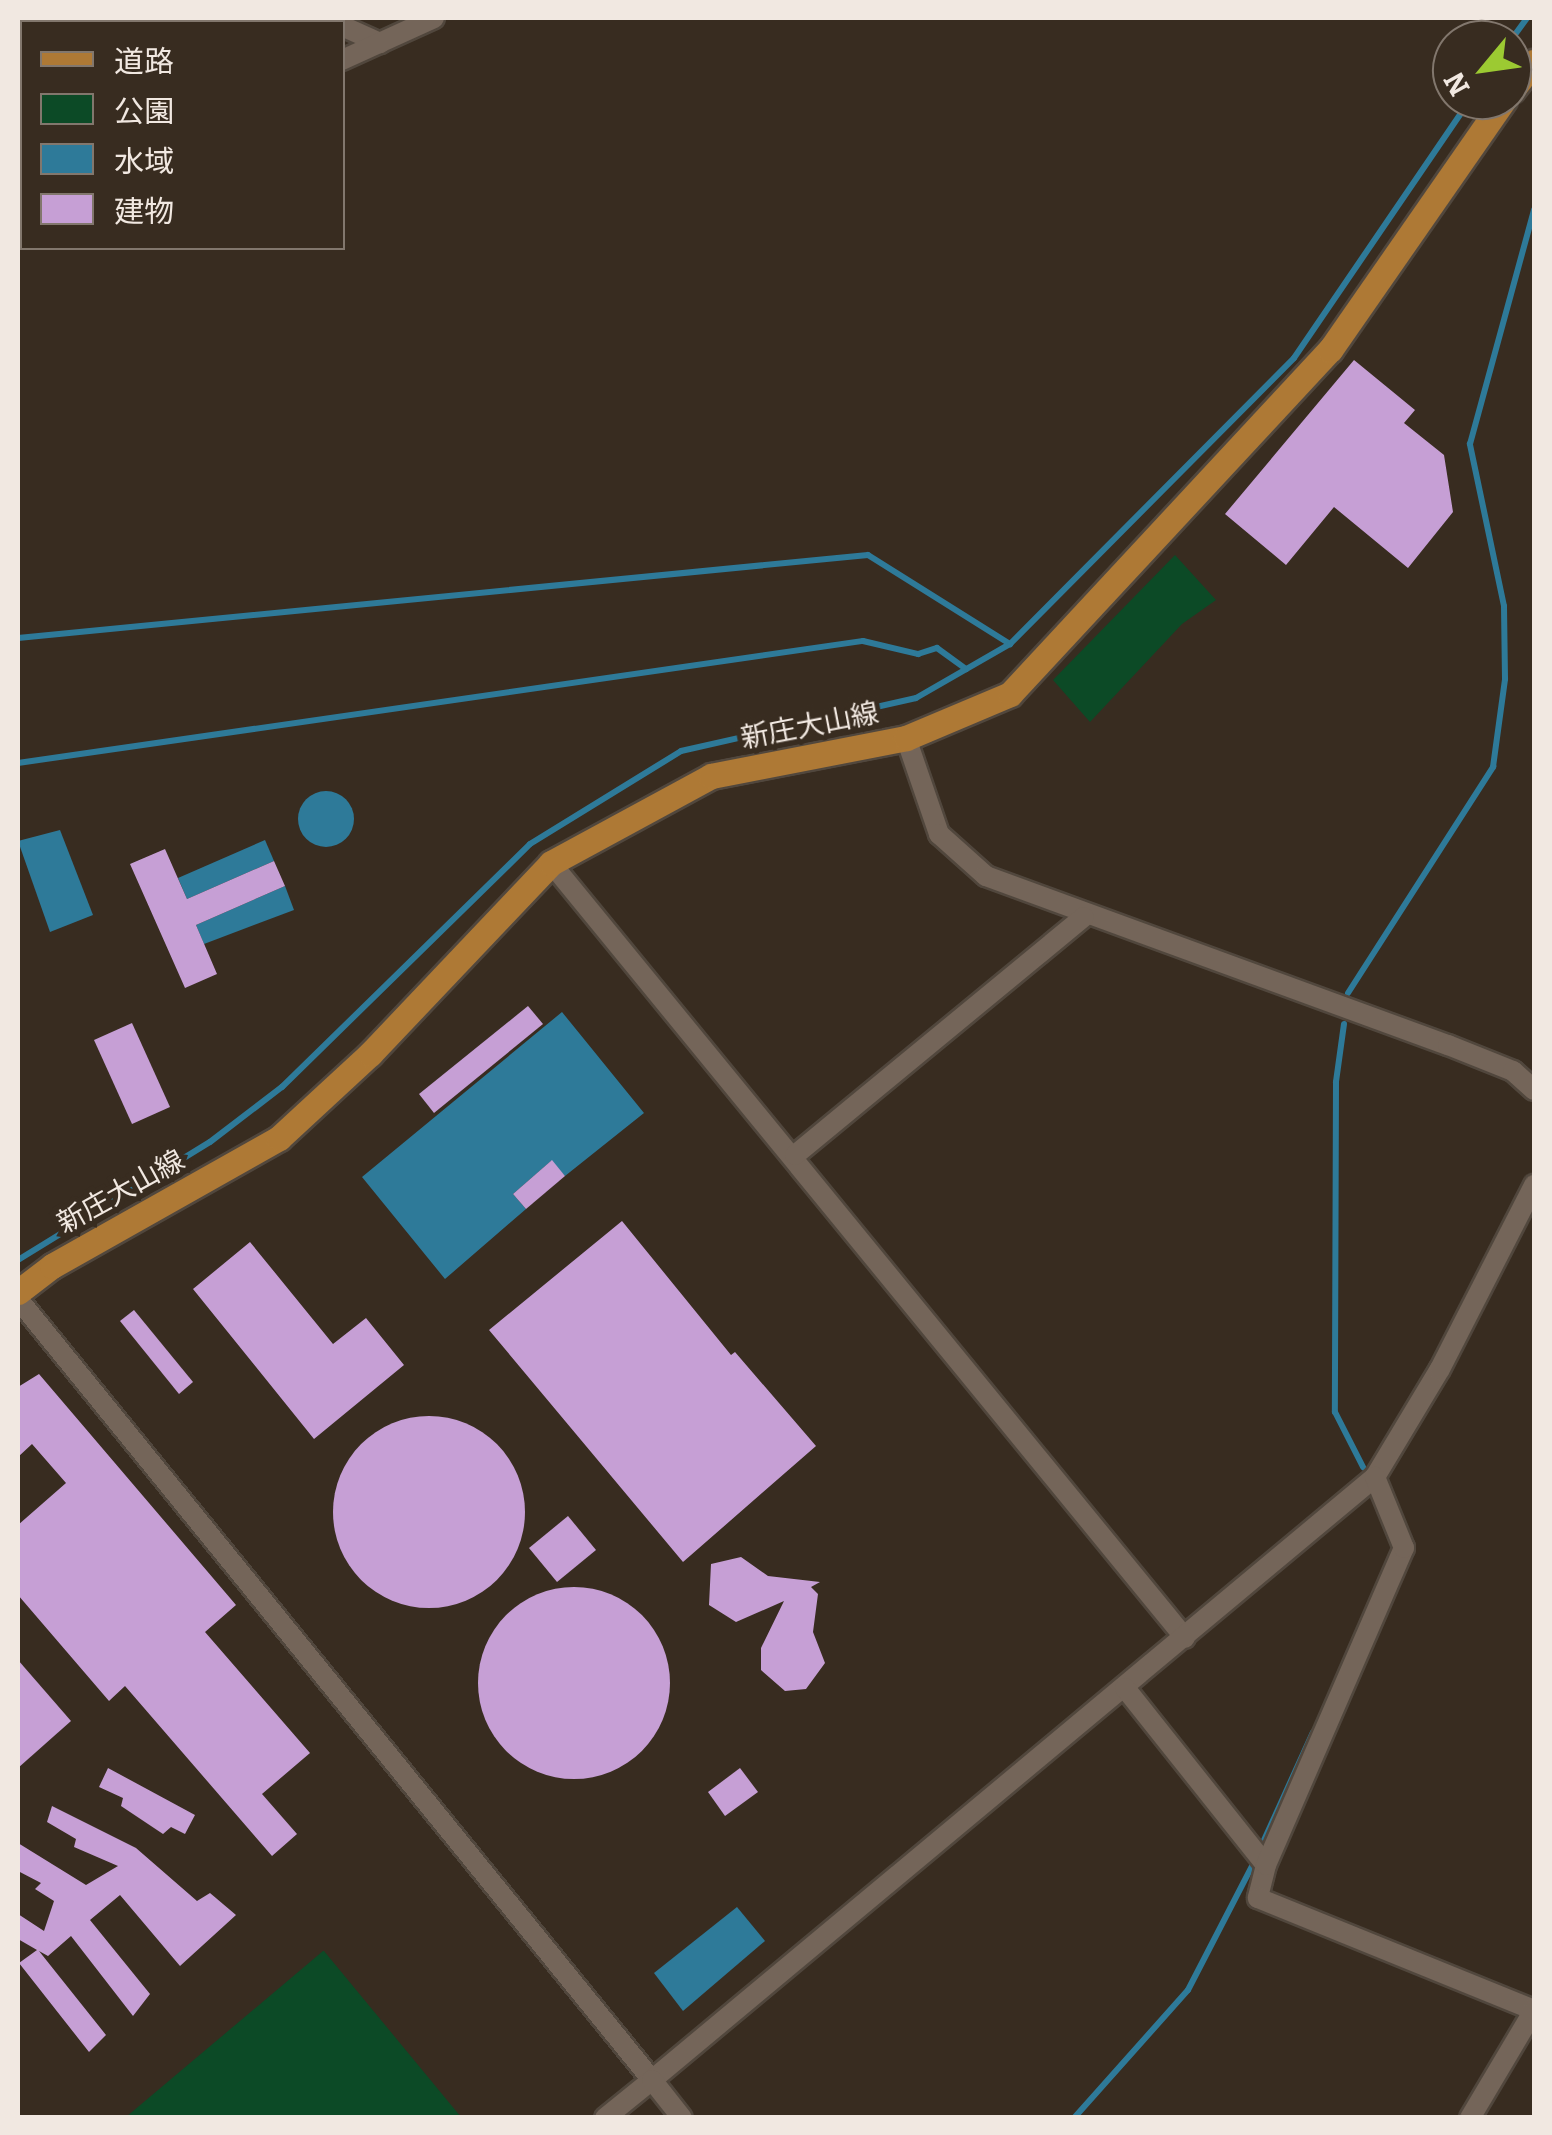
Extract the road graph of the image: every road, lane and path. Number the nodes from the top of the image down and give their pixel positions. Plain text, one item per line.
1 (434, 18) edge
2 (345, 27) edge
3 (380, 43) junction
4 (345, 59) edge
5 (1490, 120) edge
6 (906, 738) junction
7 (551, 863) junction
8 (1084, 917) junction
9 (1534, 1090) edge
10 (795, 1155) junction
11 (1534, 1185) edge
12 (18, 1296) edge
13 (1375, 1476) junction
14 (1185, 1638) junction
15 (1125, 1688) junction
16 (1265, 1863) junction
17 (652, 2080) junction
18 (604, 2118) edge
19 (682, 2118) edge
20 (1470, 2118) edge

1 - 3 street
2 - 3 street
3 - 4 street
5 - 6 main road, 新庄大山線
6 - 7 main road, 新庄大山線
6 - 8 street
7 - 10 street
7 - 12 main road, 新庄大山線
8 - 9 street
8 - 10 street
10 - 14 street
11 - 13 street
12 - 17 street
13 - 14 street
13 - 16 street
14 - 15 street
15 - 16 street
15 - 17 street
16 - 20 street
17 - 18 street
17 - 19 street

